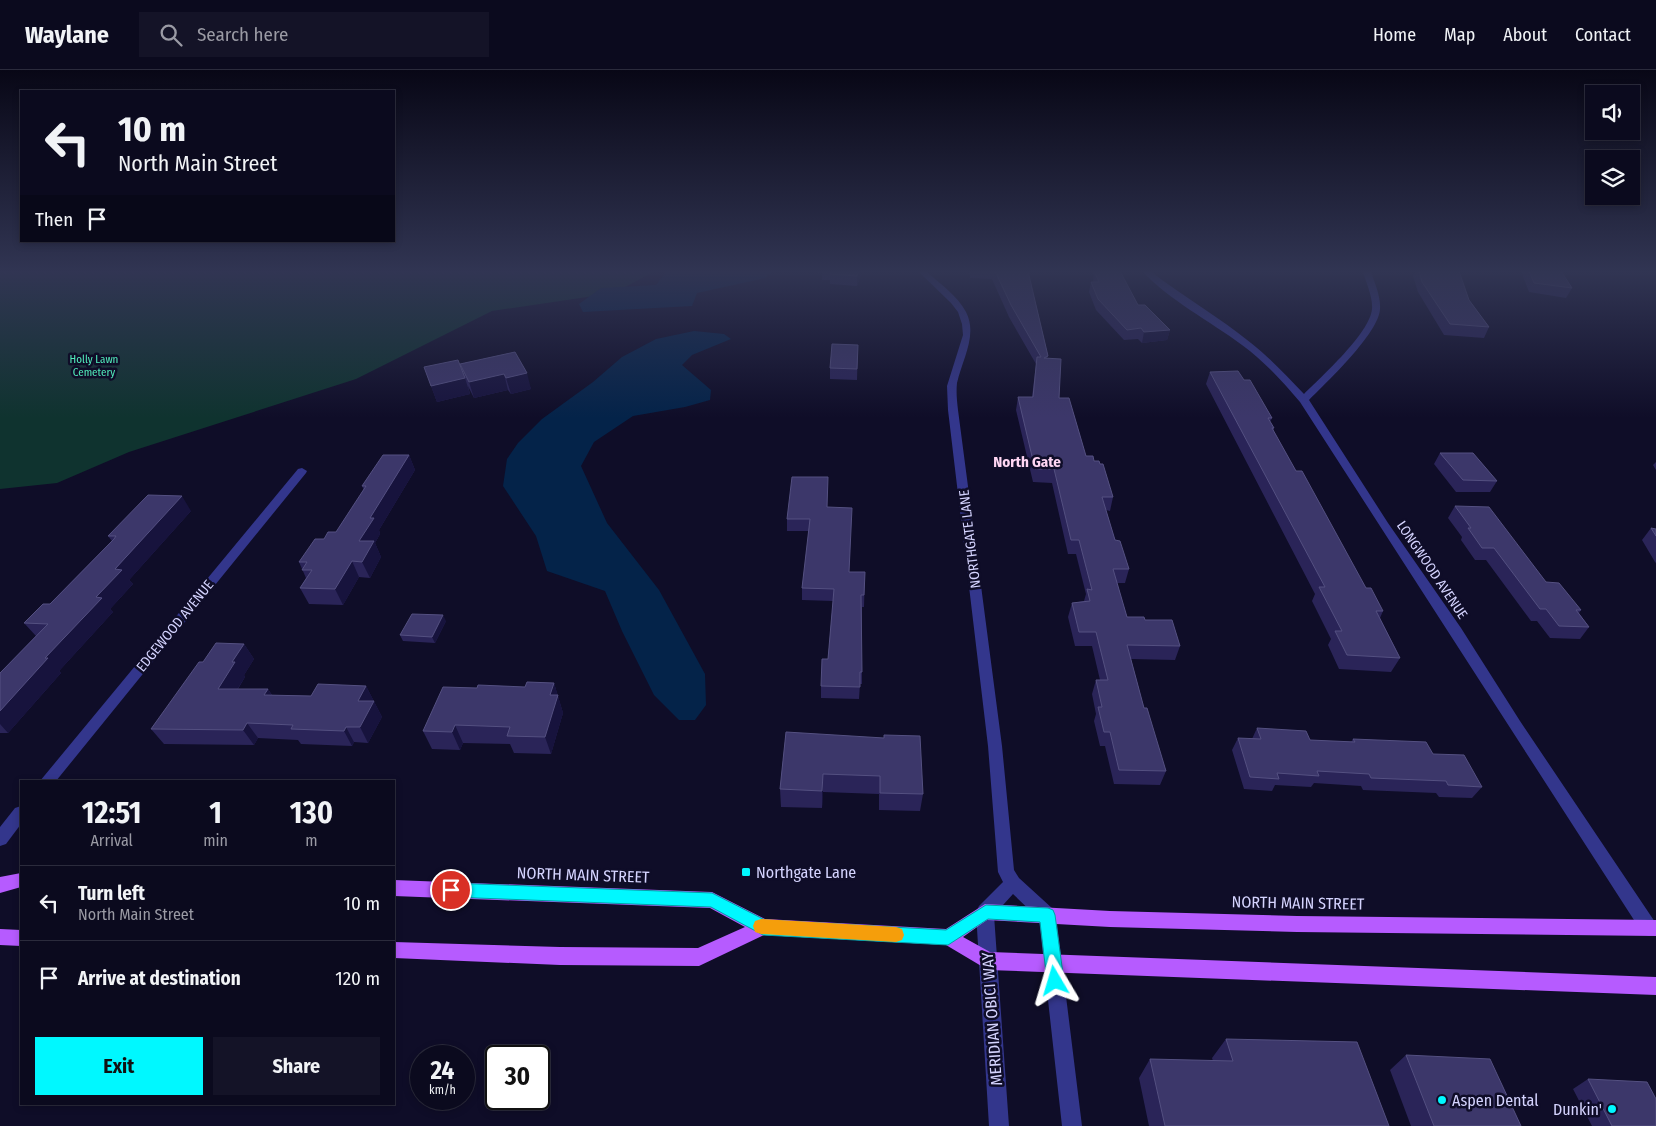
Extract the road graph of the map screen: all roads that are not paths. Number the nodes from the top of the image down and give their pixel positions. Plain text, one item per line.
1 (965, 320) edge
2 (1212, 320) edge
3 (1373, 320) edge
4 (1304, 400) junction
5 (302, 470) dead end
6 (48, 780) edge
7 (20, 814) edge
8 (0, 839) edge
9 (20, 880) edge
10 (1013, 883) junction
11 (0, 885) edge
12 (395, 888) edge
13 (986, 912) junction
14 (1048, 915) junction
15 (763, 927) junction
16 (1653, 928) edge
17 (0, 937) edge
18 (948, 937) junction
19 (20, 938) edge
20 (395, 950) edge
21 (988, 961) junction
22 (1054, 965) junction
23 (1656, 986) edge
24 (998, 1126) edge
25 (1072, 1126) edge

1 - 10 street, NORTHGATE LANE
2 - 4 street, LONGWOOD AVENUE
3 - 4 street
4 - 16 street, LONGWOOD AVENUE
5 - 6 street, EDGEWOOD AVENUE
7 - 8 street
9 - 11 main road
10 - 13 street
10 - 14 street, NORTHGATE LANE
12 - 15 main road, NORTH MAIN STREET
13 - 14 main road, NORTH MAIN STREET
13 - 18 main road
13 - 21 street, MERIDIAN OBICI WAY
14 - 16 main road, NORTH MAIN STREET
14 - 22 street
15 - 18 main road, NORTH MAIN STREET
15 - 20 main road, NORTH MAIN STREET
17 - 19 main road
18 - 21 main road, NORTH MAIN STREET
21 - 22 main road, NORTH MAIN STREET
21 - 24 street, MERIDIAN OBICI WAY
22 - 23 main road, NORTH MAIN STREET
22 - 25 street

